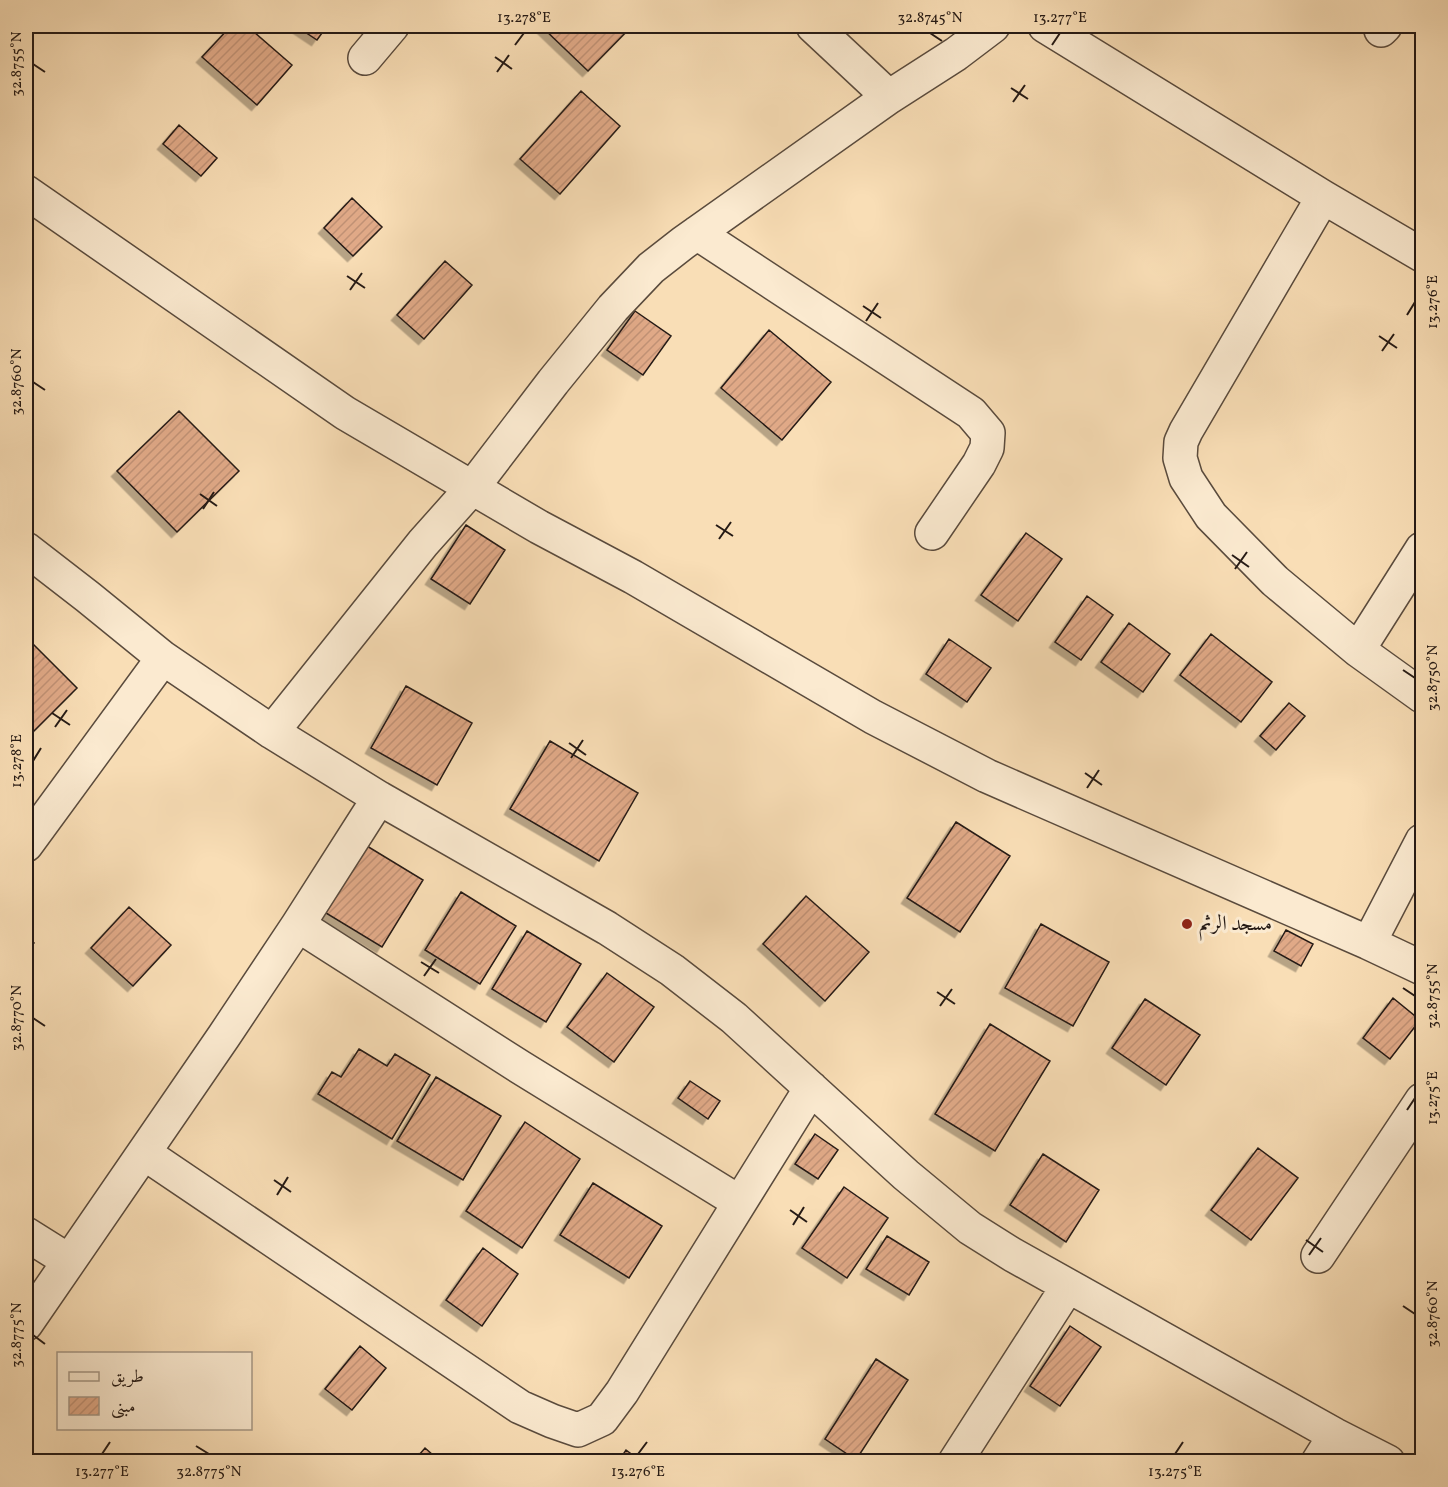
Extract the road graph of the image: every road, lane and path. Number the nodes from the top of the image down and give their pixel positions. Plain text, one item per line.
1 (392, 26) edge
2 (813, 26) edge
3 (993, 26) edge
4 (1045, 26) edge
5 (365, 58) dead end
6 (889, 97) junction
7 (26, 192) edge
8 (1323, 197) junction
9 (697, 233) junction
10 (1422, 255) edge
11 (472, 488) junction
12 (932, 533) dead end
13 (26, 549) edge
14 (1422, 549) edge
15 (1358, 650) junction
16 (163, 658) junction
17 (1422, 696) edge
18 (272, 732) junction
19 (380, 798) junction
20 (1422, 841) edge
21 (26, 845) edge
22 (298, 925) junction
23 (1369, 943) junction
24 (1422, 968) edge
25 (811, 1088) junction
26 (1422, 1100) edge
27 (144, 1154) junction
28 (739, 1202) junction
29 (26, 1234) edge
30 (1318, 1256) dead end
31 (69, 1261) junction
32 (1068, 1286) junction
33 (26, 1324) edge
34 (1326, 1448) edge
35 (955, 1461) edge
36 (1388, 1461) edge

1 - 5 street
2 - 6 street
3 - 6 street
4 - 8 street
6 - 9 street
7 - 11 street
8 - 10 street
8 - 15 street
9 - 11 street
9 - 12 street
11 - 18 street
11 - 23 street
13 - 16 street
14 - 15 street
15 - 17 street
16 - 18 street
16 - 21 street
18 - 19 street
19 - 22 street
19 - 25 street
20 - 23 street
22 - 27 street
22 - 28 street
23 - 24 street
25 - 28 street
25 - 32 street
26 - 30 street
27 - 28 street
27 - 31 street
29 - 31 street
31 - 33 street
32 - 34 street
32 - 35 street
34 - 36 street

